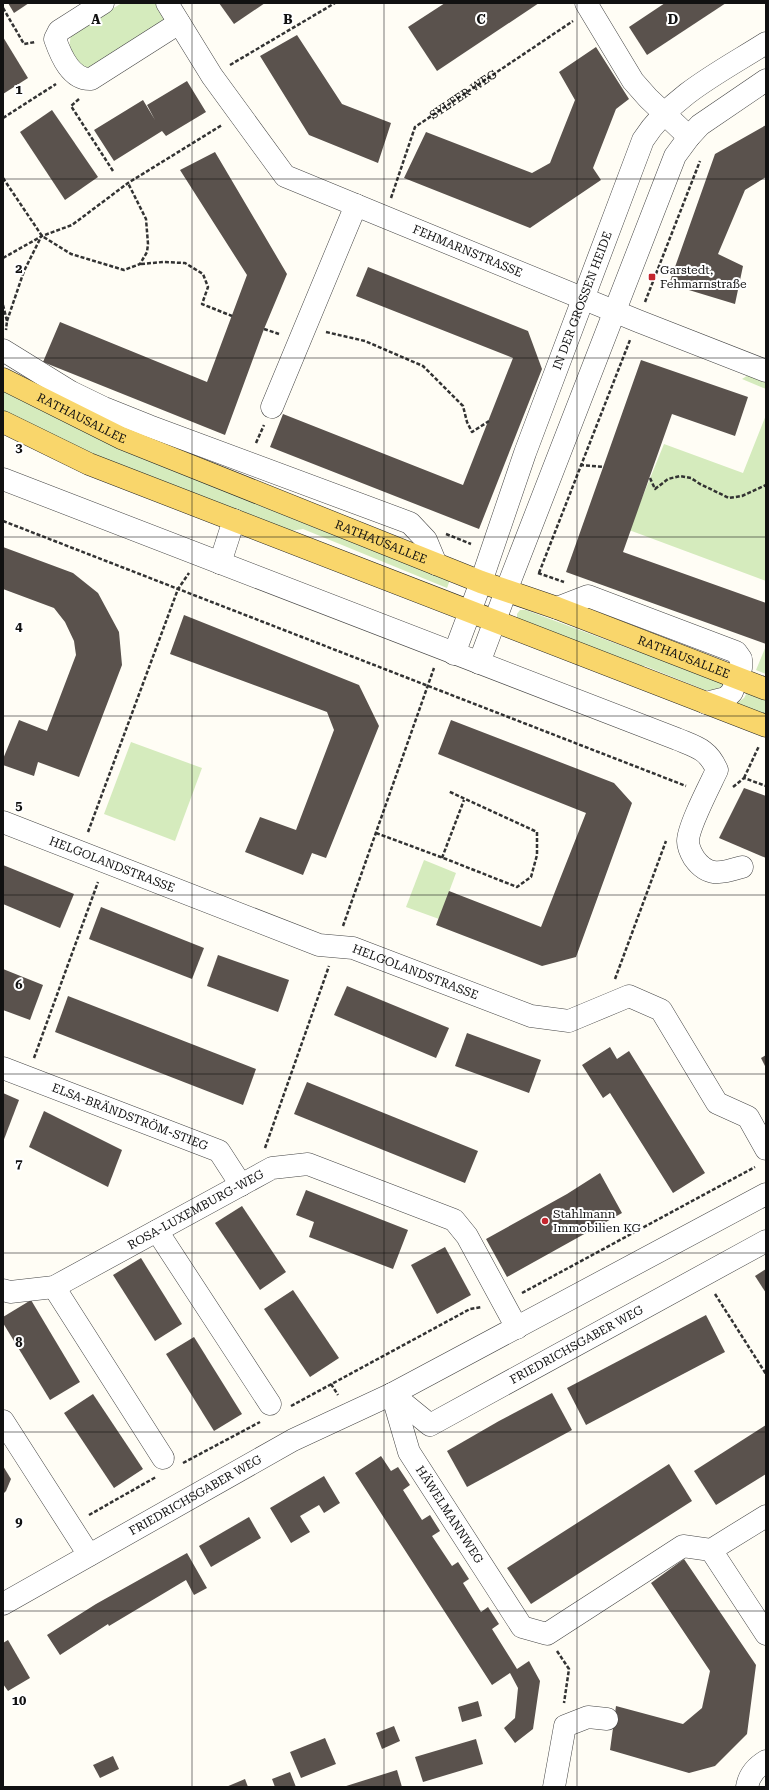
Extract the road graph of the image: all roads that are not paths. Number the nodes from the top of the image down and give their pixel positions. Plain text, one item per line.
1 (103, 3) edge
2 (167, 3) edge
3 (588, 6) edge
4 (179, 22) junction
5 (766, 43) edge
6 (766, 80) edge
7 (663, 113) junction
8 (688, 137) junction
9 (356, 205) junction
10 (584, 298) junction
11 (616, 312) junction
12 (4, 343) edge
13 (766, 372) edge
14 (3, 379) edge
15 (272, 407) road end
16 (3, 422) edge
17 (3, 479) edge
18 (234, 520) junction
19 (220, 563) junction
20 (436, 564) junction
21 (481, 582) junction
22 (506, 591) junction
23 (471, 612) junction
24 (495, 621) junction
25 (447, 651) junction
26 (480, 663) junction
27 (738, 678) junction
28 (766, 689) edge
29 (706, 703) junction
30 (763, 735) edge
31 (3, 822) edge
32 (742, 867) dead end
33 (3, 1068) edge
34 (763, 1157) edge
35 (241, 1185) junction
36 (766, 1194) edge
37 (157, 1231) junction
38 (766, 1241) edge
39 (54, 1287) junction
40 (3, 1290) edge
41 (517, 1328) junction
42 (392, 1394) junction
43 (274, 1410) road end
44 (3, 1421) edge
45 (166, 1467) road end
46 (766, 1516) edge
47 (711, 1550) junction
48 (90, 1555) junction
49 (3, 1604) edge
50 (766, 1634) edge
51 (608, 1719) dead end
52 (766, 1761) edge
53 (554, 1787) edge
54 (747, 1787) edge

1 - 4 street
2 - 4 street, FEHMARNSTRASSE
3 - 7 street
4 - 9 street, FEHMARNSTRASSE
5 - 7 street, IN DER GROSSEN HEIDE
6 - 8 street
7 - 8 street
7 - 10 street, IN DER GROSSEN HEIDE
8 - 11 street
9 - 10 street, FEHMARNSTRASSE
9 - 15 street
10 - 11 street, FEHMARNSTRASSE
10 - 21 street, IN DER GROSSEN HEIDE
11 - 13 street, FEHMARNSTRASSE
11 - 22 street
12 - 20 street
14 - 20 main road, RATHAUSALLEE
16 - 18 main road
17 - 19 street
18 - 19 street
18 - 23 main road
19 - 25 street
20 - 21 main road, RATHAUSALLEE
21 - 22 main road, RATHAUSALLEE
21 - 23 street, IN DER GROSSEN HEIDE
22 - 24 street
22 - 27 main road, RATHAUSALLEE
23 - 24 main road
23 - 25 street, IN DER GROSSEN HEIDE
24 - 26 street
24 - 29 main road
25 - 26 street
26 - 32 street
27 - 28 main road, RATHAUSALLEE
27 - 29 street
29 - 30 main road
31 - 34 street, HELGOLANDSTRASSE
33 - 35 street, ELSA-BRÄNDSTRÖM-STIEG
35 - 37 street, ROSA-LUXEMBURG-WEG
35 - 41 street, ROSA-LUXEMBURG-WEG
36 - 41 street, FRIEDRICHSGABER WEG
37 - 39 street, ROSA-LUXEMBURG-WEG
37 - 43 street
38 - 42 street, FRIEDRICHSGABER WEG
39 - 40 street, ROSA-LUXEMBURG-WEG
39 - 45 street
41 - 42 street, FRIEDRICHSGABER WEG
42 - 47 street, HÄWELMANNWEG
42 - 48 street, FRIEDRICHSGABER WEG
44 - 48 street
46 - 47 street
47 - 50 street
48 - 49 street, FRIEDRICHSGABER WEG
51 - 53 street
52 - 54 street

